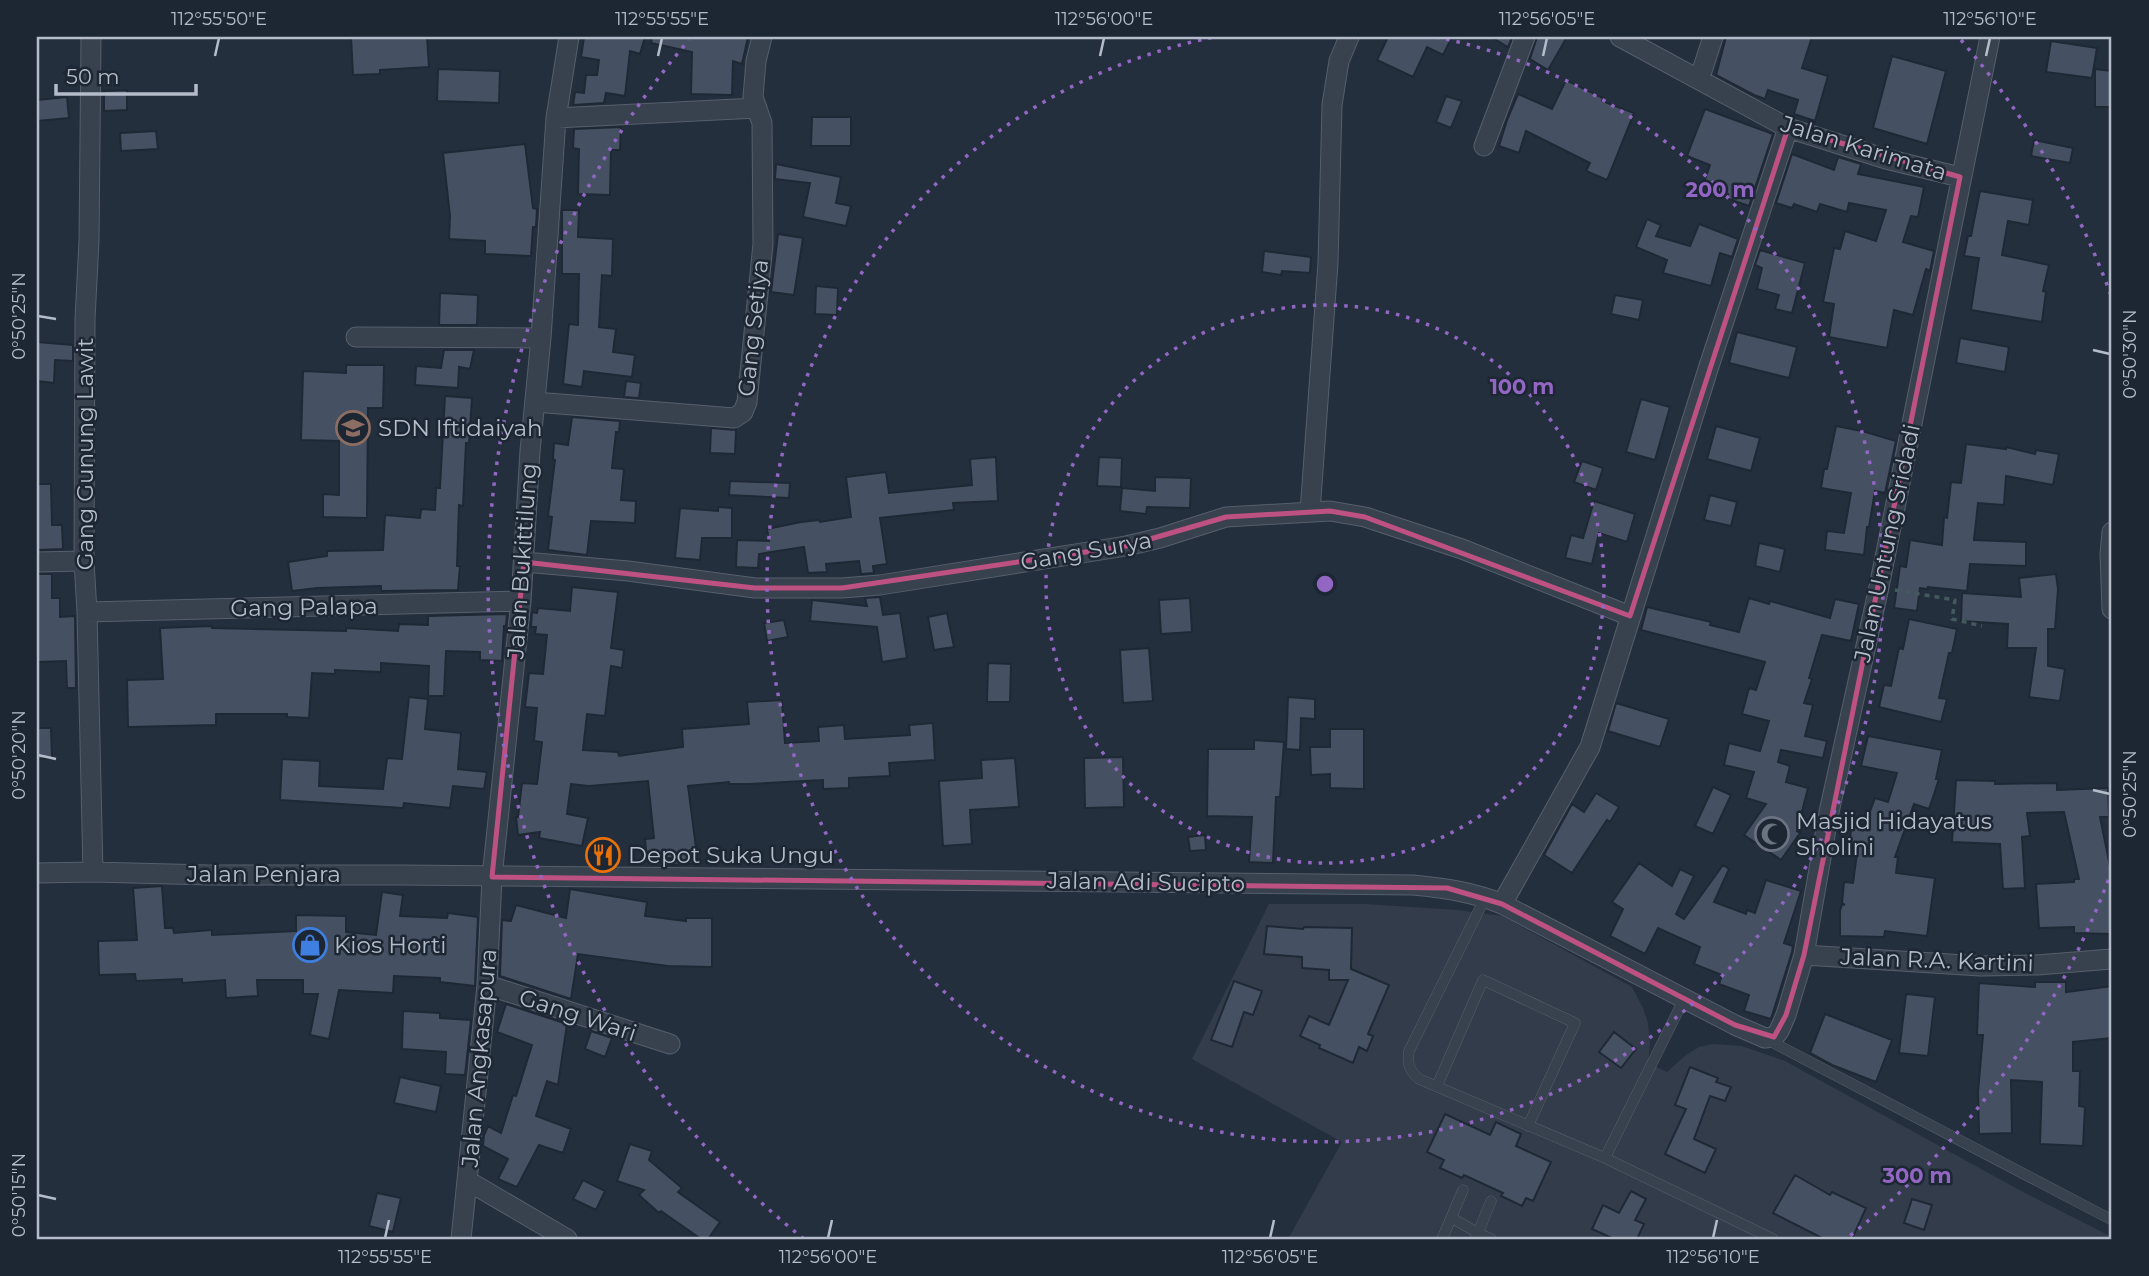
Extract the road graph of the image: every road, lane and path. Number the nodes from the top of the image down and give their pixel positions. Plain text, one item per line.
1 (91, 37) edge
2 (569, 37) edge
3 (762, 37) edge
4 (1349, 37) edge
5 (1525, 37) edge
6 (1620, 37) edge
7 (1713, 37) edge
8 (1990, 37) edge
9 (1699, 80) junction
10 (757, 108) junction
11 (556, 118) junction
12 (1788, 128) junction
13 (1484, 146) dead end
14 (1960, 177) junction
15 (356, 337) dead end
16 (541, 338) junction
17 (535, 402) junction
18 (1310, 512) junction
19 (2112, 532) edge
20 (84, 561) junction
21 (37, 562) edge
22 (524, 562) junction
23 (1879, 587) junction
24 (521, 601) junction
25 (2112, 609) edge
26 (87, 612) junction
27 (1630, 616) junction
28 (1982, 626) dead end
29 (93, 872) junction
30 (37, 873) edge
31 (492, 877) junction
32 (1494, 900) junction
33 (1804, 955) junction
34 (2112, 959) edge
35 (487, 985) junction
36 (1684, 999) junction
37 (1765, 1038) junction
38 (670, 1044) dead end
39 (1437, 1086) junction
40 (1528, 1126) junction
41 (1605, 1158) junction
42 (468, 1181) junction
43 (1463, 1190) dead end
44 (1491, 1201) dead end
45 (1452, 1218) junction
46 (2112, 1220) edge
47 (1476, 1236) edge
48 (461, 1239) edge
49 (567, 1239) edge
50 (1441, 1239) edge
51 (1491, 1239) edge
52 (1773, 1239) edge

1 - 20 street, Gang Gunung Lawit
2 - 11 street, Jalan Bukittilung
3 - 10 street, Gang Setiya
4 - 18 street
5 - 13 street
6 - 9 street, Jalan Karimata
7 - 9 street
8 - 14 street, Jalan Untung Sridadi
9 - 12 street, Jalan Karimata
10 - 11 street
10 - 17 street, Gang Setiya
11 - 16 street, Jalan Bukittilung
12 - 14 street, Jalan Karimata
12 - 27 street
14 - 23 street, Jalan Untung Sridadi
15 - 16 street
16 - 17 street, Jalan Bukittilung
17 - 22 street, Jalan Bukittilung
18 - 22 street, Gang Surya
18 - 27 street, Gang Surya
19 - 25 street
20 - 21 street
20 - 26 street, Gang Gunung Lawit
22 - 24 street, Jalan Bukittilung
23 - 28 path
23 - 33 street, Jalan Untung Sridadi
24 - 26 street, Gang Palapa
24 - 31 street, Jalan Bukittilung
26 - 29 street, Gang Gunung Lawit
27 - 32 street
29 - 30 street, Jalan Penjara
29 - 31 street, Jalan Penjara
31 - 32 street, Jalan Adi Sucipto
31 - 35 street, Jalan Angkasapura
32 - 36 street, Jalan Adi Sucipto
32 - 39 lane
33 - 34 street, Jalan R.A. Kartini
33 - 37 street, Jalan Untung Sridadi
35 - 38 street, Gang Wari
35 - 42 street, Jalan Angkasapura
36 - 37 street, Jalan Adi Sucipto
36 - 41 lane
37 - 46 lane
39 - 40 lane
39 - 40 lane
40 - 41 lane
41 - 52 lane
42 - 48 street, Jalan Angkasapura
42 - 49 street
43 - 45 lane
44 - 47 lane
45 - 47 lane
45 - 50 lane
47 - 51 lane

